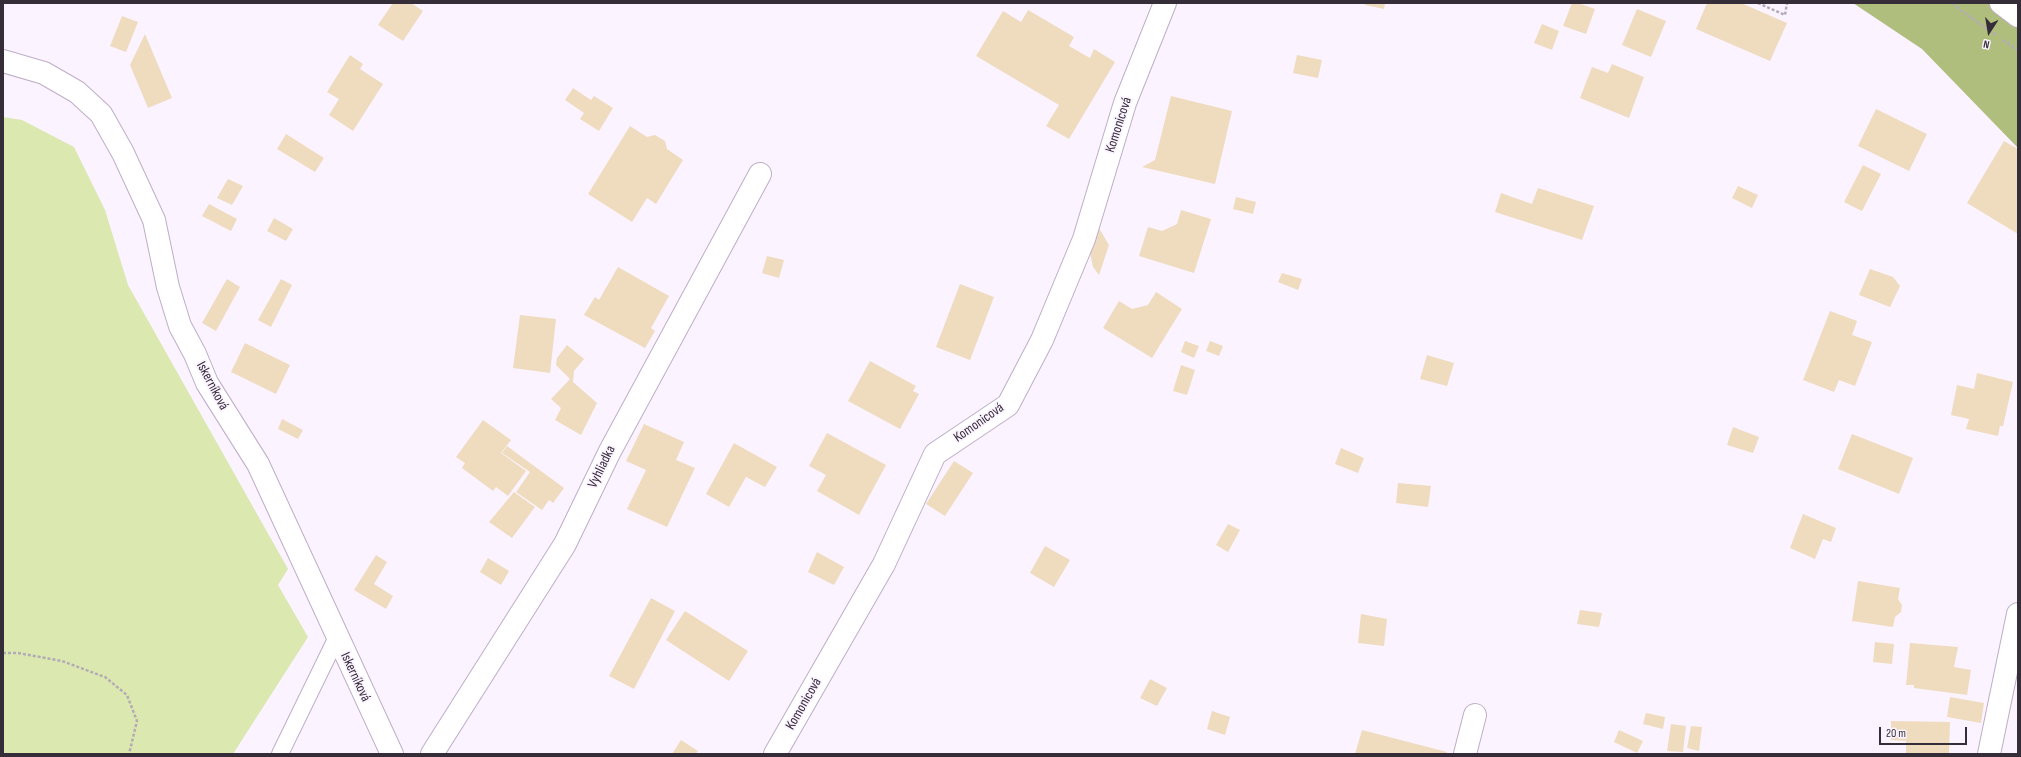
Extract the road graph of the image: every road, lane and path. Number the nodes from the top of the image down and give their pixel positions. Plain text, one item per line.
1 (1165, 3) edge
2 (1758, 3) edge
3 (1788, 3) edge
4 (1953, 3) edge
5 (2002, 3) edge
6 (2018, 16) edge
7 (2018, 50) edge
8 (3, 61) edge
9 (760, 174) dead end
10 (2018, 614) edge
11 (337, 637) junction
12 (3, 653) edge
13 (1475, 715) dead end
14 (129, 754) edge
15 (280, 754) edge
16 (392, 754) edge
17 (432, 754) edge
18 (775, 754) edge
19 (1465, 754) edge
20 (1989, 754) edge

1 - 18 street, Komonicová
2 - 3 path
4 - 7 path
5 - 6 street
8 - 11 street, Iskerníková
9 - 17 street, Vyhliadka
10 - 20 street
11 - 15 lane
11 - 16 street, Iskerníková
12 - 14 path
13 - 19 street

